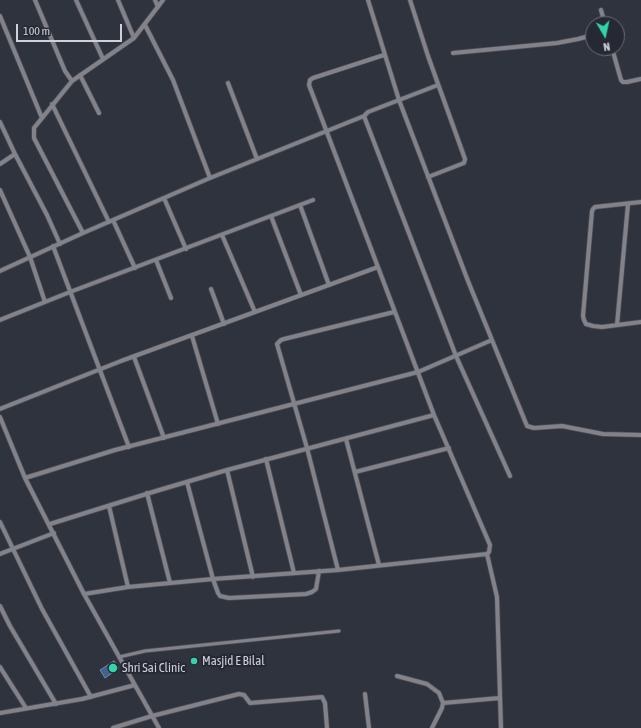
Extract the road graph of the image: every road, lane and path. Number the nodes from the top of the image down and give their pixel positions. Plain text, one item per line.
1 (35, 0) edge
2 (76, 0) edge
3 (118, 0) edge
4 (155, 0) edge
5 (163, 0) edge
6 (368, 0) edge
7 (410, 0) edge
8 (158, 7) junction
9 (601, 10) dead end
10 (0, 16) edge
11 (603, 16) edge
12 (145, 25) junction
13 (585, 37) edge
14 (134, 38) junction
15 (452, 53) dead end
16 (384, 55) junction
17 (614, 56) edge
18 (103, 59) junction
19 (80, 75) junction
20 (641, 79) edge
21 (72, 81) junction
22 (228, 83) dead end
23 (438, 85) junction
24 (399, 100) junction
25 (52, 104) junction
26 (99, 112) dead end
27 (364, 116) junction
28 (42, 118) junction
29 (0, 122) edge
30 (326, 130) junction
31 (15, 154) junction
32 (257, 159) junction
33 (0, 164) edge
34 (428, 177) junction
35 (210, 178) junction
36 (0, 190) edge
37 (164, 198) junction
38 (313, 200) dead end
39 (641, 202) edge
40 (628, 204) junction
41 (300, 205) junction
42 (271, 216) junction
43 (111, 221) junction
44 (83, 233) junction
45 (222, 235) junction
46 (60, 244) junction
47 (53, 246) junction
48 (186, 249) junction
49 (30, 257) junction
50 (156, 260) junction
51 (378, 267) junction
52 (135, 268) junction
53 (0, 271) edge
54 (329, 285) junction
55 (211, 289) dead end
56 (70, 292) junction
57 (301, 295) junction
58 (171, 298) dead end
59 (45, 302) junction
60 (255, 312) junction
61 (394, 312) junction
62 (0, 320) edge
63 (641, 322) edge
64 (224, 324) junction
65 (617, 325) junction
66 (192, 336) junction
67 (492, 340) junction
68 (134, 356) junction
69 (456, 356) junction
70 (99, 370) junction
71 (418, 372) junction
72 (294, 405) junction
73 (0, 409) edge
74 (434, 415) junction
75 (0, 416) edge
76 (218, 424) junction
77 (641, 435) edge
78 (164, 438) junction
79 (346, 438) junction
80 (129, 447) junction
81 (307, 448) junction
82 (449, 448) junction
83 (266, 459) junction
84 (227, 470) junction
85 (355, 472) junction
86 (510, 476) dead end
87 (25, 478) junction
88 (186, 482) junction
89 (147, 493) junction
90 (109, 506) junction
91 (0, 522) edge
92 (50, 524) junction
93 (54, 534) junction
94 (12, 548) junction
95 (0, 554) edge
96 (487, 554) junction
97 (380, 565) junction
98 (338, 570) junction
99 (319, 571) junction
100 (294, 573) junction
101 (253, 577) junction
102 (213, 579) junction
103 (170, 583) junction
104 (128, 587) junction
105 (84, 594) junction
106 (0, 606) edge
107 (339, 631) dead end
108 (119, 657) junction
109 (0, 667) edge
110 (397, 676) dead end
111 (134, 685) junction
112 (365, 694) dead end
113 (91, 697) junction
114 (500, 698) junction
115 (443, 703) junction
116 (56, 704) junction
117 (26, 708) junction
118 (0, 713) edge
119 (152, 716) junction
120 (113, 728) edge
121 (159, 728) edge
122 (327, 728) edge
123 (369, 728) edge
124 (432, 728) edge
125 (501, 728) edge

1 - 21 street
2 - 18 street
3 - 14 street
4 - 8 street
5 - 8 street
6 - 16 street
7 - 23 street
8 - 12 street
9 - 11 street
10 - 28 street
12 - 14 street
12 - 35 street
13 - 15 street
14 - 18 street
16 - 24 street
16 - 30 street
17 - 20 street
18 - 19 street
19 - 21 street
19 - 26 street
21 - 25 street
22 - 32 street
23 - 24 street
23 - 34 street
24 - 27 street
24 - 34 street
25 - 28 street
25 - 43 street
27 - 30 street
27 - 69 street
28 - 44 street
29 - 31 street
30 - 32 street
30 - 51 street
31 - 33 street
31 - 46 street
32 - 35 street
34 - 67 street
35 - 37 street
36 - 49 street
37 - 43 street
37 - 48 street
38 - 41 street
39 - 40 street
40 - 65 street
40 - 65 street
41 - 42 street
41 - 54 street
42 - 45 street
42 - 57 street
43 - 44 street
43 - 52 street
44 - 46 street
45 - 48 street
45 - 60 street
46 - 47 street
47 - 49 street
47 - 56 street
48 - 50 street
49 - 53 street
49 - 59 street
50 - 52 street
50 - 58 street
51 - 54 street
51 - 61 street
52 - 56 street
54 - 57 street
55 - 64 street
56 - 59 street
56 - 70 street
57 - 60 street
59 - 62 street
60 - 64 street
61 - 71 street
61 - 72 street
63 - 65 street
64 - 66 street
66 - 68 street
66 - 76 street
67 - 69 street
67 - 77 street
68 - 70 street
68 - 78 street
69 - 71 street
69 - 86 street
70 - 73 street
70 - 80 street
71 - 72 street
71 - 74 street
72 - 76 street
72 - 81 street
74 - 79 street
74 - 82 street
75 - 87 street
76 - 78 street
78 - 80 street
79 - 81 street
79 - 85 street
80 - 87 street
81 - 83 street
81 - 98 street
82 - 85 street
82 - 96 street
83 - 84 street
83 - 100 street
84 - 88 street
84 - 101 street
85 - 97 street
87 - 92 street
88 - 89 street
88 - 102 street
89 - 90 street
89 - 103 street
90 - 92 street
90 - 104 street
91 - 94 street
92 - 93 street
93 - 94 street
93 - 105 street
94 - 95 street
94 - 113 street
96 - 97 street
96 - 114 street
97 - 98 street
98 - 99 street
99 - 100 street
99 - 102 street
100 - 101 street
101 - 102 street
102 - 103 street
103 - 104 street
104 - 105 street
105 - 108 street
106 - 116 street
107 - 108 lane
108 - 111 street
109 - 117 street
110 - 115 street
111 - 113 street
111 - 119 street
112 - 123 street
113 - 116 street
114 - 115 street
114 - 125 street
115 - 124 street
116 - 117 street
117 - 118 street
119 - 120 street
119 - 121 street
119 - 122 street

